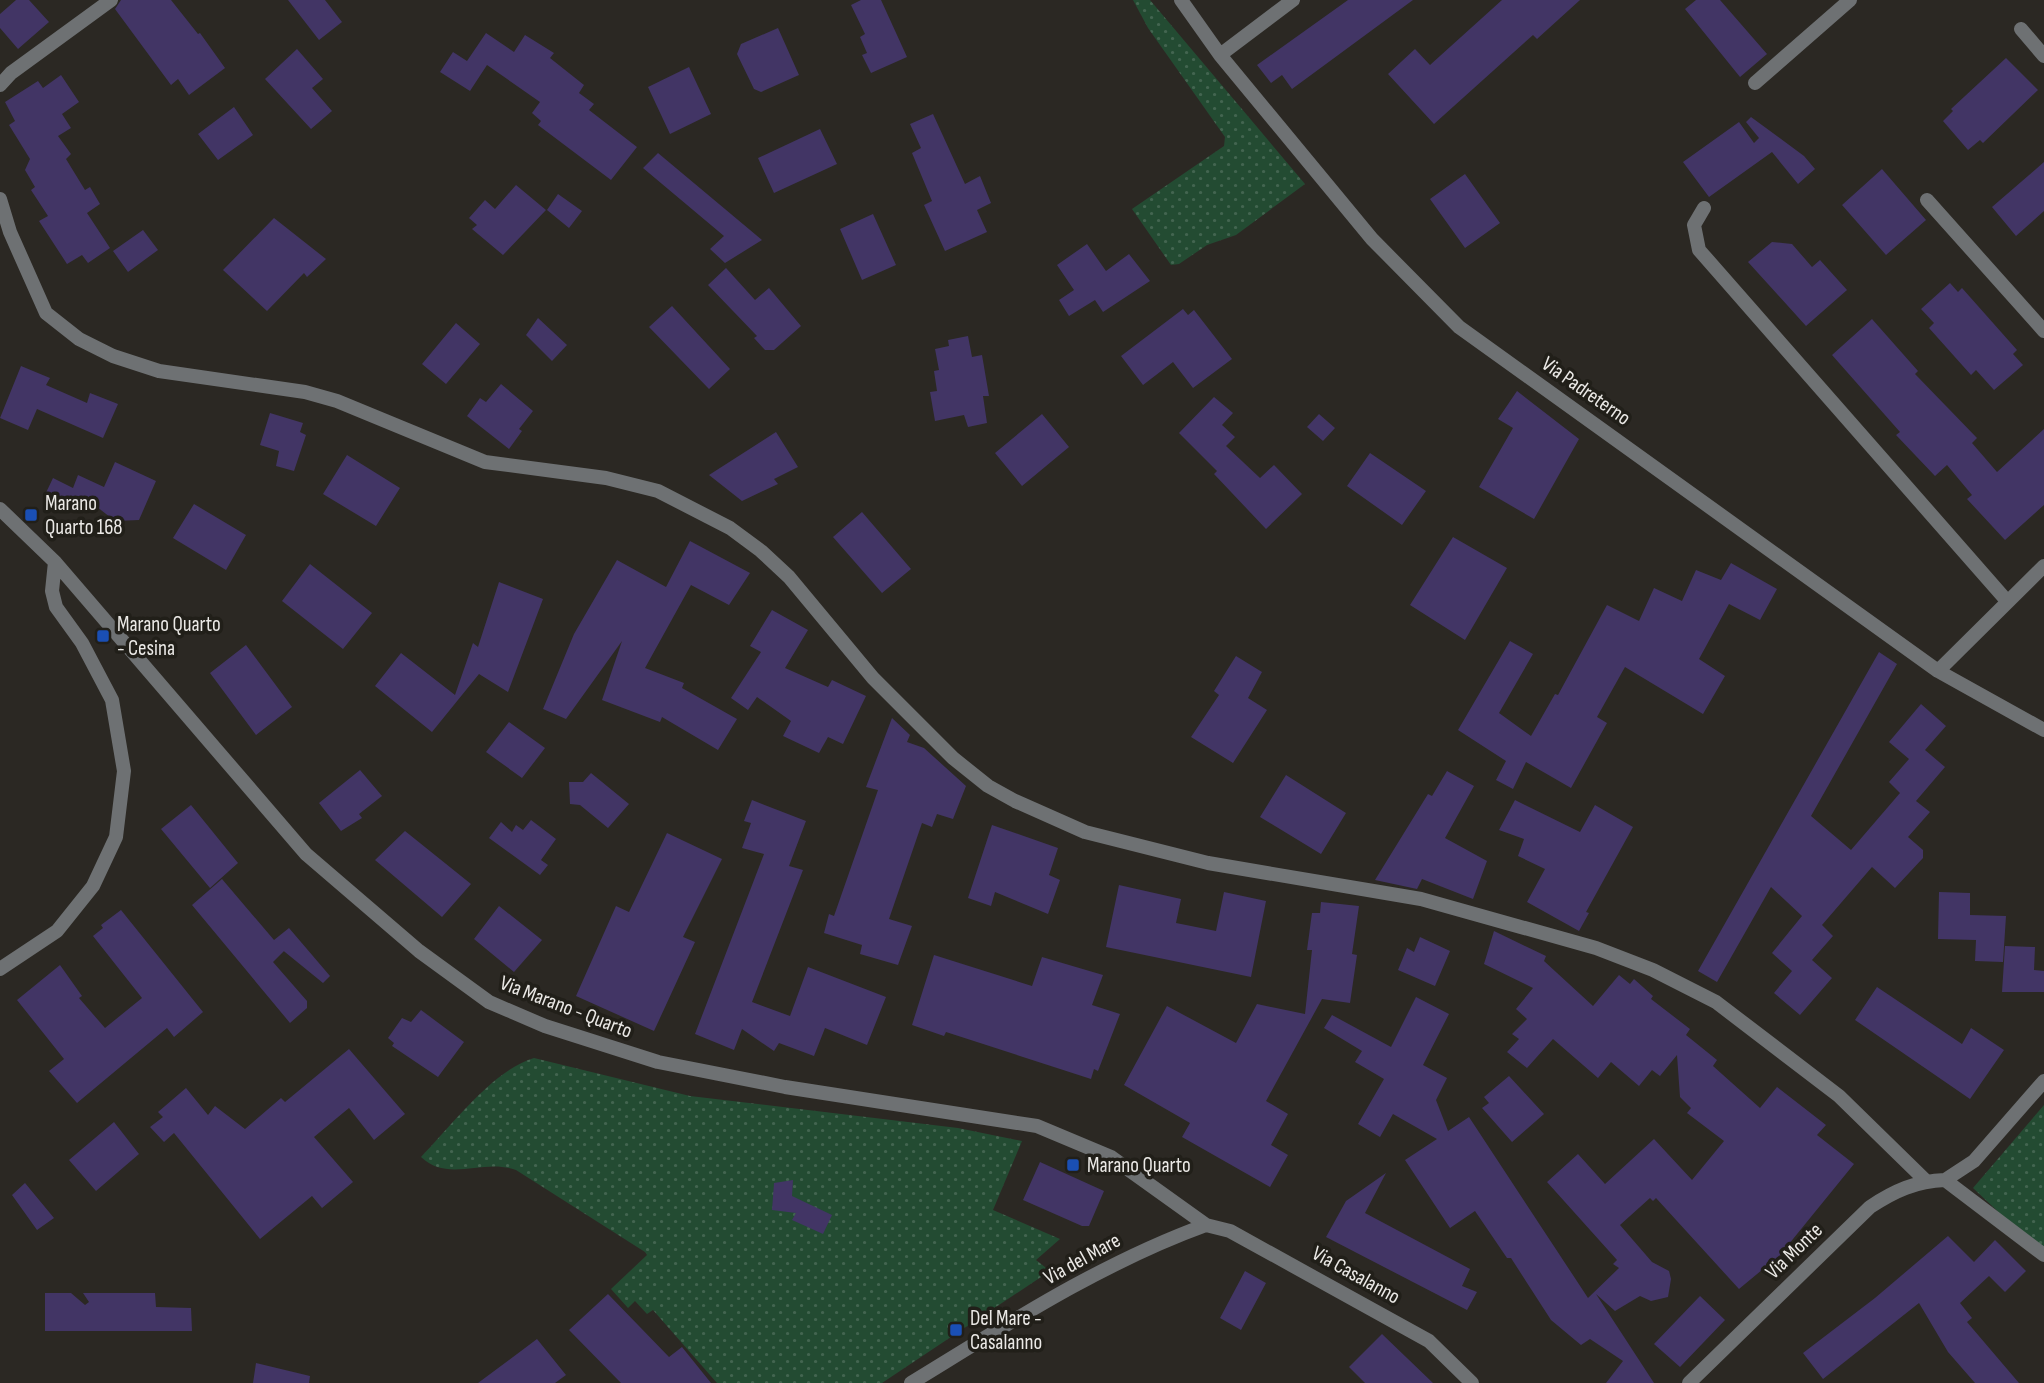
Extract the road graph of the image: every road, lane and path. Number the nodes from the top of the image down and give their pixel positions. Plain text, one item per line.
1 (111, 0) edge
2 (1181, 0) edge
3 (1293, 0) edge
4 (1850, 0) edge
5 (2021, 29) dead end
6 (1220, 55) junction
7 (2044, 56) edge
8 (1755, 83) dead end
9 (0, 85) edge
10 (0, 199) edge
11 (1927, 200) dead end
12 (1704, 208) dead end
13 (2044, 331) edge
14 (0, 509) edge
15 (55, 562) junction
16 (2044, 566) edge
17 (2007, 601) junction
18 (1938, 671) junction
19 (2044, 730) edge
20 (0, 969) edge
21 (2044, 1081) edge
22 (1925, 1180) junction
23 (1945, 1180) junction
24 (1206, 1225) junction
25 (2044, 1255) edge
26 (911, 1383) edge
27 (1472, 1383) edge
28 (1689, 1383) edge

1 - 9 street
2 - 6 street, Via Padreterno
3 - 6 street
4 - 8 street
5 - 7 street
6 - 18 street, Via Padreterno
10 - 22 street
11 - 13 street
12 - 17 street
14 - 15 street, Via Marano - Quarto
15 - 20 street
15 - 24 street, Via Marano - Quarto
16 - 17 street
17 - 18 street
18 - 19 street, Via Padreterno
21 - 23 street
22 - 23 street, Via Monte
22 - 28 street, Via Monte
23 - 25 street
24 - 26 street, Via del Mare
24 - 27 street, Via Casalanno

